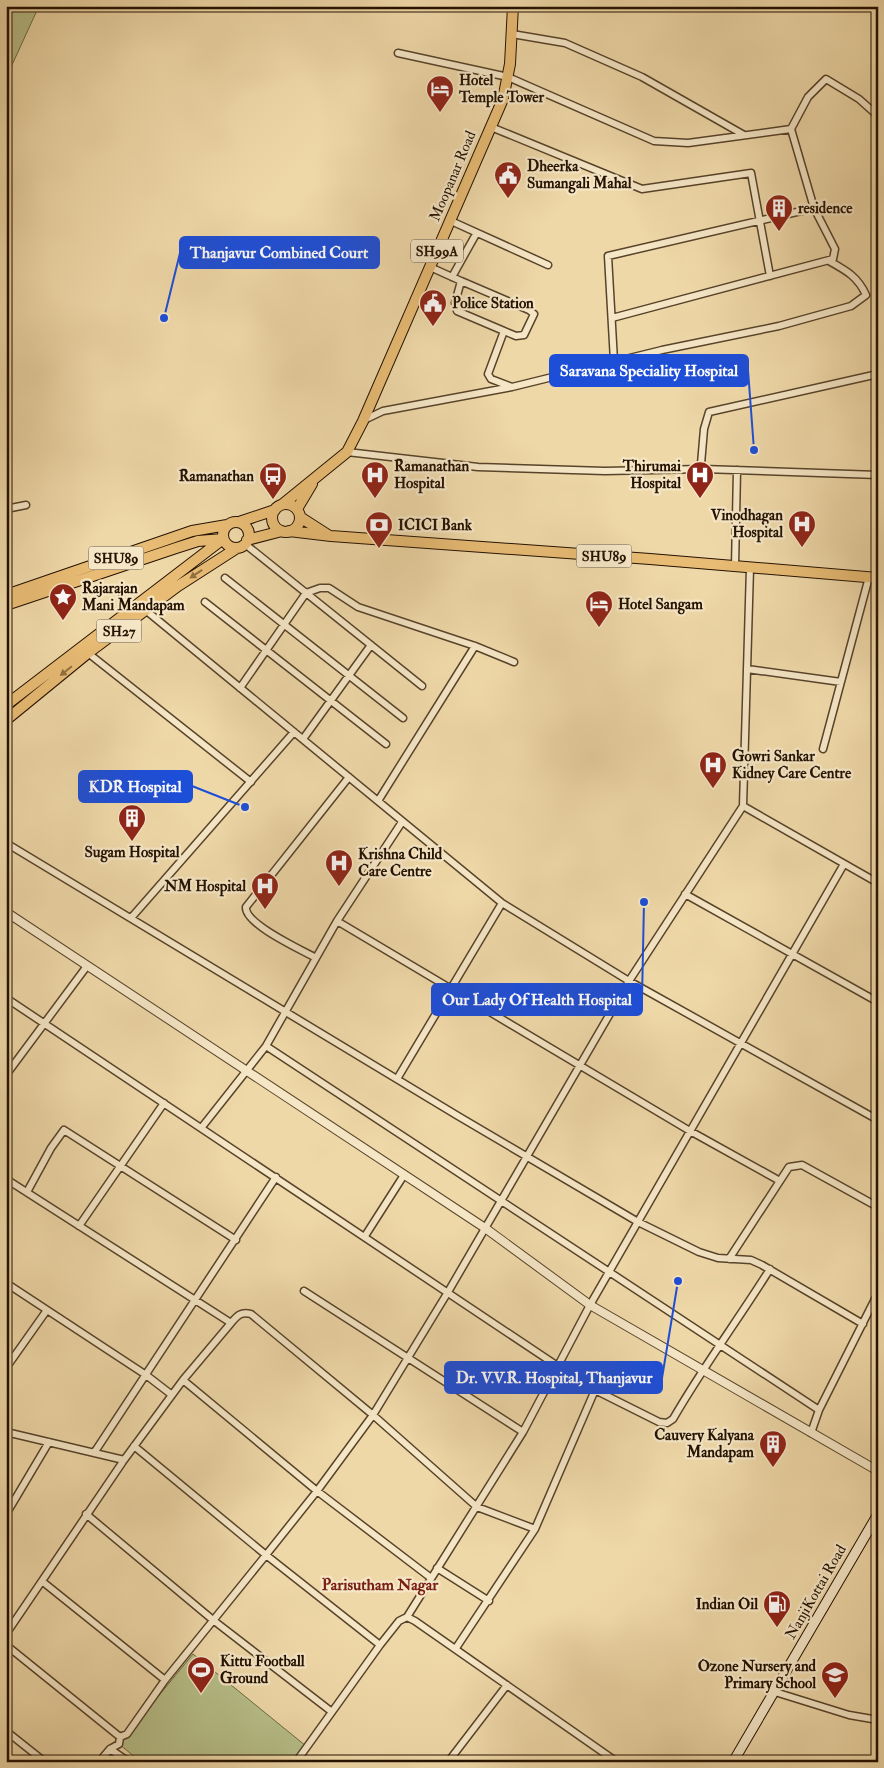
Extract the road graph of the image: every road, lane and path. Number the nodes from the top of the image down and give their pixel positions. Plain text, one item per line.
1 (513, 6) edge
2 (512, 34) junction
3 (398, 53) dead end
4 (508, 77) junction
5 (878, 116) edge
6 (491, 127) junction
7 (791, 129) junction
8 (744, 136) junction
9 (814, 208) junction
10 (451, 220) junction
11 (758, 221) junction
12 (476, 234) junction
13 (829, 261) junction
14 (548, 265) dead end
15 (430, 267) junction
16 (770, 276) junction
17 (452, 277) junction
18 (461, 281) junction
19 (612, 318) junction
20 (504, 331) junction
21 (614, 361) junction
22 (878, 374) edge
23 (512, 387) junction
24 (363, 420) junction
25 (347, 452) junction
26 (703, 469) junction
27 (737, 470) junction
28 (878, 475) edge
29 (317, 477) junction
30 (26, 504) dead end
31 (279, 507) junction
32 (6, 509) edge
33 (299, 513) junction
34 (239, 522) junction
35 (227, 525) junction
36 (285, 531) junction
37 (331, 536) junction
38 (224, 540) junction
39 (243, 544) junction
40 (735, 567) junction
41 (750, 568) junction
42 (225, 578) dead end
43 (874, 578) edge
44 (306, 593) junction
45 (6, 595) edge
46 (206, 602) dead end
47 (139, 603) junction
48 (6, 605) edge
49 (147, 611) junction
50 (284, 624) junction
51 (371, 645) junction
52 (475, 646) junction
53 (267, 649) junction
54 (88, 653) junction
55 (514, 662) dead end
56 (747, 669) junction
57 (349, 675) junction
58 (841, 682) junction
59 (422, 686) dead end
60 (240, 688) junction
61 (331, 700) junction
62 (6, 706) edge
63 (403, 718) dead end
64 (6, 720) edge
65 (294, 732) junction
66 (303, 739) junction
67 (386, 744) dead end
68 (823, 749) dead end
69 (349, 777) junction
70 (251, 782) junction
71 (378, 801) junction
72 (743, 806) junction
73 (402, 822) junction
74 (6, 843) edge
75 (844, 864) junction
76 (878, 883) edge
77 (685, 894) junction
78 (502, 903) junction
79 (6, 912) edge
80 (131, 918) junction
81 (337, 921) junction
82 (792, 954) junction
83 (316, 958) junction
84 (87, 966) junction
85 (629, 981) junction
86 (450, 987) junction
87 (6, 998) edge
88 (878, 1002) edge
89 (286, 1012) junction
90 (46, 1024) junction
91 (740, 1044) junction
92 (266, 1046) junction
93 (579, 1065) junction
94 (246, 1070) junction
95 (6, 1075) edge
96 (397, 1079) junction
97 (164, 1103) junction
98 (878, 1120) edge
99 (202, 1127) junction
100 (690, 1131) junction
101 (526, 1156) junction
102 (120, 1166) junction
103 (404, 1174) junction
104 (276, 1177) junction
105 (6, 1179) edge
106 (780, 1181) junction
107 (27, 1192) junction
108 (500, 1201) junction
109 (878, 1207) edge
110 (638, 1222) junction
111 (80, 1226) junction
112 (485, 1228) junction
113 (365, 1236) junction
114 (236, 1240) junction
115 (730, 1259) junction
116 (770, 1269) junction
117 (610, 1272) junction
118 (6, 1283) edge
119 (304, 1291) dead end
120 (448, 1292) junction
121 (878, 1293) edge
122 (196, 1301) junction
123 (590, 1305) junction
124 (47, 1310) junction
125 (231, 1323) junction
126 (863, 1324) junction
127 (721, 1346) junction
128 (406, 1357) junction
129 (559, 1367) junction
130 (6, 1368) edge
131 (701, 1370) junction
132 (146, 1374) junction
133 (183, 1380) junction
134 (595, 1390) junction
135 (172, 1395) junction
136 (819, 1410) junction
137 (373, 1415) junction
138 (6, 1432) edge
139 (523, 1432) junction
140 (811, 1433) junction
141 (50, 1442) junction
142 (134, 1446) junction
143 (94, 1453) junction
144 (124, 1460) junction
145 (878, 1471) edge
146 (317, 1491) junction
147 (477, 1507) junction
148 (7, 1511) edge
149 (86, 1514) junction
150 (878, 1514) edge
151 (535, 1529) junction
152 (266, 1555) junction
153 (437, 1568) junction
154 (431, 1578) junction
155 (43, 1582) junction
156 (488, 1601) junction
157 (407, 1617) junction
158 (214, 1620) junction
159 (6, 1634) edge
160 (6, 1645) edge
161 (380, 1645) junction
162 (456, 1648) junction
163 (165, 1680) junction
164 (507, 1685) junction
165 (775, 1692) junction
166 (332, 1712) junction
167 (878, 1720) edge
168 (6, 1731) edge
169 (120, 1737) junction
170 (110, 1749) junction
171 (300, 1761) edge
172 (45, 1762) edge
173 (100, 1762) edge
174 (129, 1762) edge
175 (448, 1762) edge
176 (618, 1762) edge
177 (733, 1762) edge

1 - 2 main road, Moopanar Road / SH99A
2 - 4 main road, Moopanar Road / SH99A
2 - 8 street
3 - 4 street
4 - 6 main road, Moopanar Road / SH99A
4 - 8 street
5 - 7 street
6 - 10 main road, Moopanar Road / SH99A
6 - 11 street
7 - 8 street
7 - 9 street
9 - 11 street
9 - 13 street
10 - 12 street
10 - 15 main road, Moopanar Road / SH99A
11 - 16 street
11 - 19 street
12 - 14 street
12 - 17 street
13 - 16 street
13 - 21 street
15 - 17 street
15 - 24 main road, Moopanar Road / SH99A
16 - 19 street
17 - 18 street
18 - 20 street
18 - 20 street
19 - 21 street
20 - 23 street
21 - 23 street
22 - 26 street
23 - 24 street
24 - 25 main road, Moopanar Road / SH99A
25 - 26 street
25 - 29 main road, Moopanar Road / SH99A
26 - 27 street
27 - 28 street
27 - 40 street
29 - 31 main road, Moopanar Road / SH99A
29 - 33 main road, Moopanar Road / SH99A
30 - 32 street
31 - 33 main road, SHU89
31 - 34 main road, SHU89
31 - 36 main road
33 - 36 main road
33 - 37 main road, SHU89
34 - 35 main road, SHU89
34 - 39 main road
35 - 38 main road
35 - 45 main road, SHU89
36 - 37 main road, SHU89
36 - 39 main road, SHU89
37 - 40 main road, SHU89
38 - 39 main road
38 - 47 main road, SH27
38 - 48 main road, SHU89
39 - 44 street
39 -> 49 main road, SH27
40 - 41 main road, SHU89
41 - 43 main road, SHU89
41 - 56 street
42 - 50 street
43 - 58 street
44 - 50 street
44 - 51 street
44 - 52 street
46 - 53 street
47 - 49 street
47 - 62 main road, SH27
49 - 54 main road, SH27
49 - 60 street
50 - 53 street
50 - 57 street
51 - 57 street
51 - 59 street
52 - 55 street
52 - 71 street
53 - 60 street
53 - 61 street
54 -> 64 main road, SH27
54 - 70 street
56 - 58 street
56 - 72 street
57 - 61 street
57 - 63 street
58 - 68 street
60 - 65 street
61 - 66 street
61 - 67 street
65 - 66 street
65 - 70 street
66 - 69 street
69 - 71 street
69 - 83 street
70 - 80 street
71 - 73 street
72 - 75 street
72 - 77 street
73 - 78 street
73 - 81 street
74 - 80 street
75 - 76 street
75 - 82 street
77 - 82 street
77 - 85 street
78 - 85 street
78 - 86 street
79 - 84 street
80 - 89 street
81 - 83 street
81 - 86 street
82 - 88 street
82 - 91 street
83 - 89 street
84 - 90 street
84 - 94 street
85 - 91 street
85 - 93 street
86 - 93 street
86 - 96 street
87 - 90 street
89 - 92 street
89 - 96 street
90 - 95 street
90 - 97 street
91 - 98 street
91 - 100 street
92 - 94 street
92 - 108 street
93 - 100 street
93 - 101 street
94 - 99 street
94 - 103 street
96 - 101 street
97 - 99 street
97 - 102 street
99 - 104 street
100 - 106 street
100 - 110 street
101 - 108 street
101 - 110 street
102 - 107 street
102 - 111 street
102 - 114 street
103 - 112 street
103 - 113 street
104 - 113 street
104 - 114 street
105 - 107 street
106 - 109 street
106 - 115 street
107 - 111 street
108 - 112 street
108 - 117 street
110 - 115 street
110 - 117 street
111 - 122 street
112 - 120 street
112 - 123 street
113 - 120 street
114 - 122 street
115 - 116 street
116 - 126 street
116 - 127 street
117 - 123 street
117 - 127 street
118 - 124 street
119 - 128 street
120 - 128 street
120 - 129 street
121 - 126 street
122 - 125 street
122 - 132 street
123 - 129 street
123 - 131 street
124 - 130 street
124 - 132 street
125 - 133 street
125 - 137 street
126 - 136 street
127 - 131 street
127 - 136 street
128 - 137 street
128 - 139 street
129 - 134 street
129 - 139 street
131 - 134 street
131 - 140 street
132 - 135 street
132 - 143 street
133 - 135 street
133 - 146 street
134 - 151 street
135 - 142 street
136 - 140 street
137 - 146 street
137 - 147 street
138 - 141 street
139 - 147 street
140 - 145 street
141 - 143 street
141 - 148 street
142 - 144 street
142 - 152 street
143 - 144 street
144 - 149 street
146 - 152 street
146 - 154 street
147 - 151 street
147 - 153 street
149 - 155 street
149 - 158 street
150 - 165 main road, NanjiKottai Road
151 - 156 street
152 - 158 street
152 - 161 street
153 - 154 street
153 - 156 street
154 - 157 street
155 - 159 street
155 - 163 street
156 - 162 street
157 - 161 street
157 - 162 street
158 - 163 street
158 - 166 street
160 - 169 street
161 - 166 street
162 - 164 street
163 - 169 street
164 - 175 street
164 - 176 street
165 - 167 street
165 - 177 main road, NanjiKottai Road
166 - 171 street
168 - 172 street
169 - 170 street
170 - 173 street
170 - 174 street

